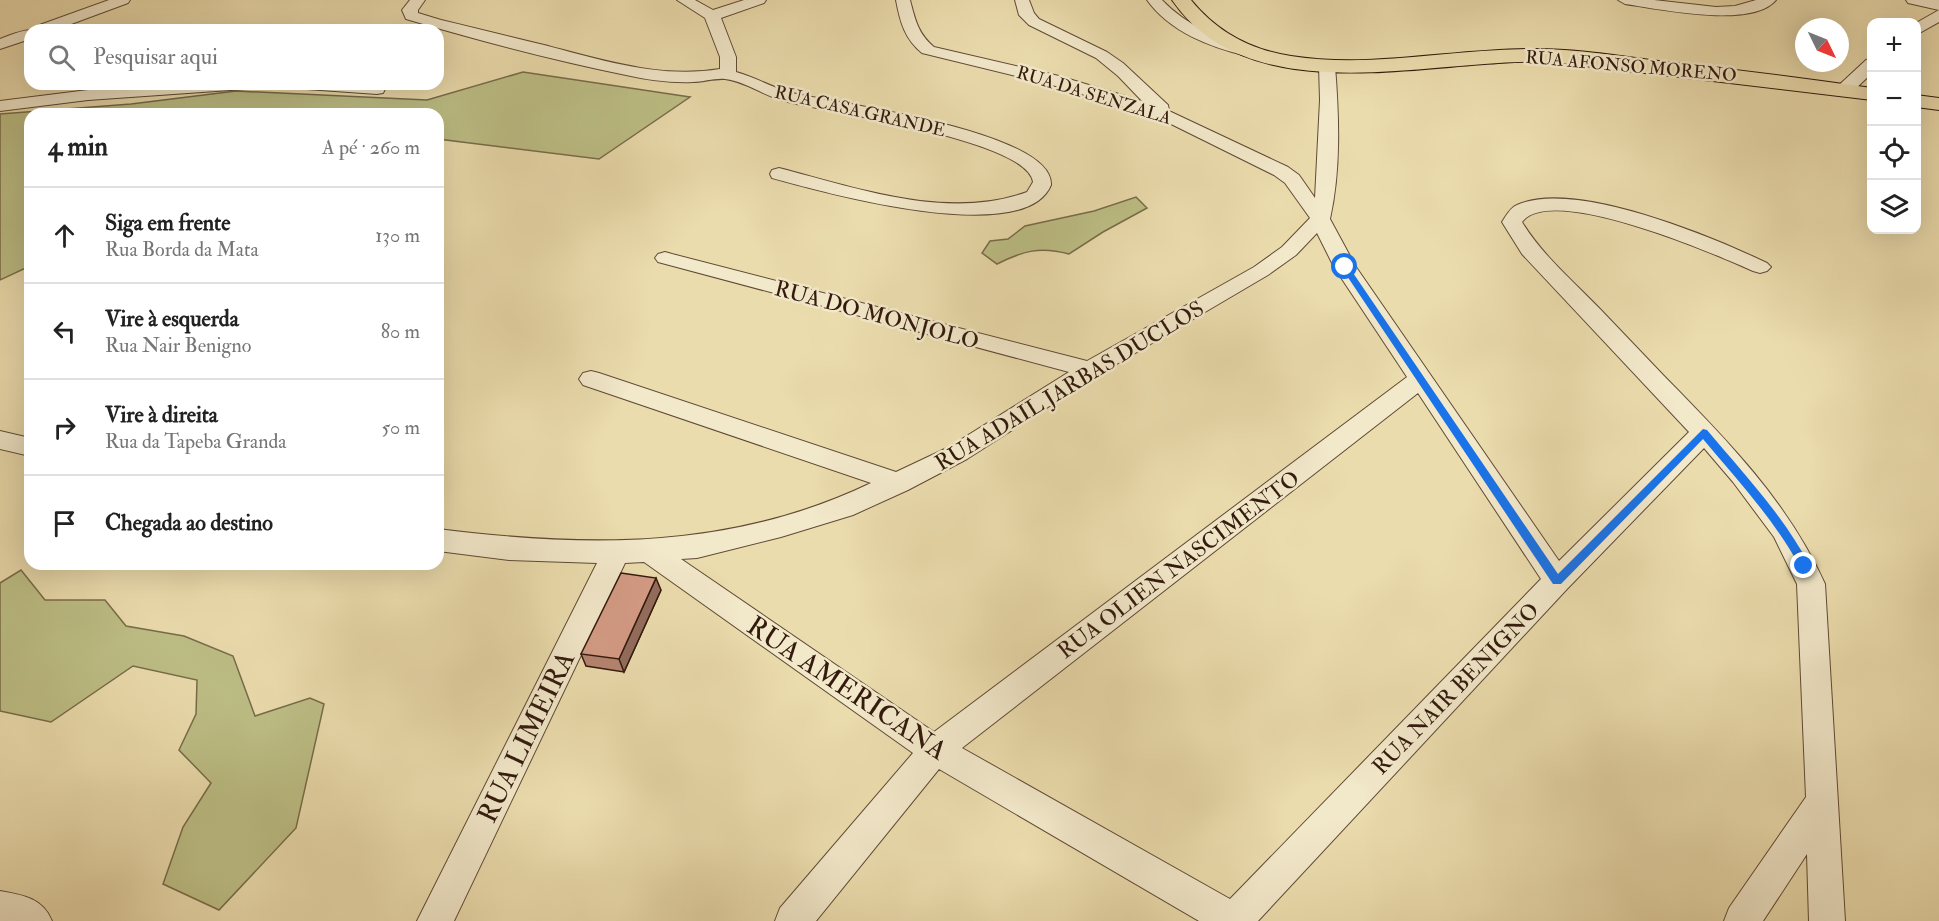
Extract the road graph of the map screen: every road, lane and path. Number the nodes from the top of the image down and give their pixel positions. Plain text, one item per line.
1 (123, 0) edge
2 (418, 0) edge
3 (684, 0) edge
4 (759, 0) edge
5 (903, 0) edge
6 (1022, 0) edge
7 (1154, 0) edge
8 (1181, 0) edge
9 (1625, 0) edge
10 (1769, 0) edge
11 (1912, 0) edge
12 (1939, 5) edge
13 (1939, 15) edge
14 (712, 16) junction
15 (57, 24) edge
16 (442, 24) edge
17 (444, 24) edge
18 (1921, 27) edge
19 (24, 36) edge
20 (0, 44) edge
21 (1247, 51) junction
22 (1327, 66) junction
23 (1867, 68) edge
24 (728, 74) junction
25 (159, 90) edge
26 (1844, 90) junction
27 (1867, 93) edge
28 (1921, 102) edge
29 (1939, 104) edge
30 (0, 106) edge
31 (1175, 119) junction
32 (779, 174) dead end
33 (1320, 219) junction
34 (665, 258) dead end
35 (1760, 267) dead end
36 (1090, 370) junction
37 (1422, 378) junction
38 (591, 380) dead end
39 (1703, 433) junction
40 (0, 440) edge
41 (24, 446) edge
42 (899, 483) junction
43 (444, 541) edge
44 (649, 551) junction
45 (616, 553) junction
46 (1557, 581) junction
47 (935, 750) junction
48 (1824, 801) junction
49 (0, 909) edge
50 (34, 921) edge
51 (435, 921) edge
52 (793, 921) edge
53 (1233, 921) edge
54 (1742, 921) edge
55 (1827, 921) edge

1 - 15 street
2 - 16 street, RUA CASA GRANDE
3 - 14 street
4 - 14 street
5 - 31 street, RUA DA SENZALA
6 - 31 street
7 - 21 street, RUA AFONSO MORENO
8 - 21 main road, RUA AFONSO MORENO
9 - 10 street
11 - 12 street
13 - 18 street
14 - 24 street
17 - 24 street, RUA CASA GRANDE
19 - 20 street
21 - 22 main road, RUA AFONSO MORENO
22 - 26 main road, RUA AFONSO MORENO
22 - 33 street
23 - 26 street
24 - 32 street, RUA CASA GRANDE
25 - 30 street
26 - 27 main road, RUA AFONSO MORENO
28 - 29 main road
31 - 33 street, RUA DA SENZALA
33 - 36 street, RUA ADAIL JARBAS DUCLOS
33 - 37 street, RUA DA SENZALA
34 - 36 street, RUA DO MONJOLO
35 - 39 street
36 - 42 street, RUA ADAIL JARBAS DUCLOS
37 - 46 street, RUA DA SENZALA
37 - 47 street, RUA OLIEN NASCIMENTO
38 - 42 street
39 - 46 street, RUA NAIR BENIGNO
39 - 48 street
40 - 41 street
42 - 44 street, RUA ADAIL JARBAS DUCLOS
43 - 45 street
44 - 45 street
44 - 47 street, RUA AMERICANA
45 - 51 street, RUA LIMEIRA
46 - 53 street, RUA NAIR BENIGNO
47 - 52 street, RUA OLIEN NASCIMENTO
47 - 53 street, RUA AMERICANA
48 - 54 street
48 - 55 street
49 - 50 street

